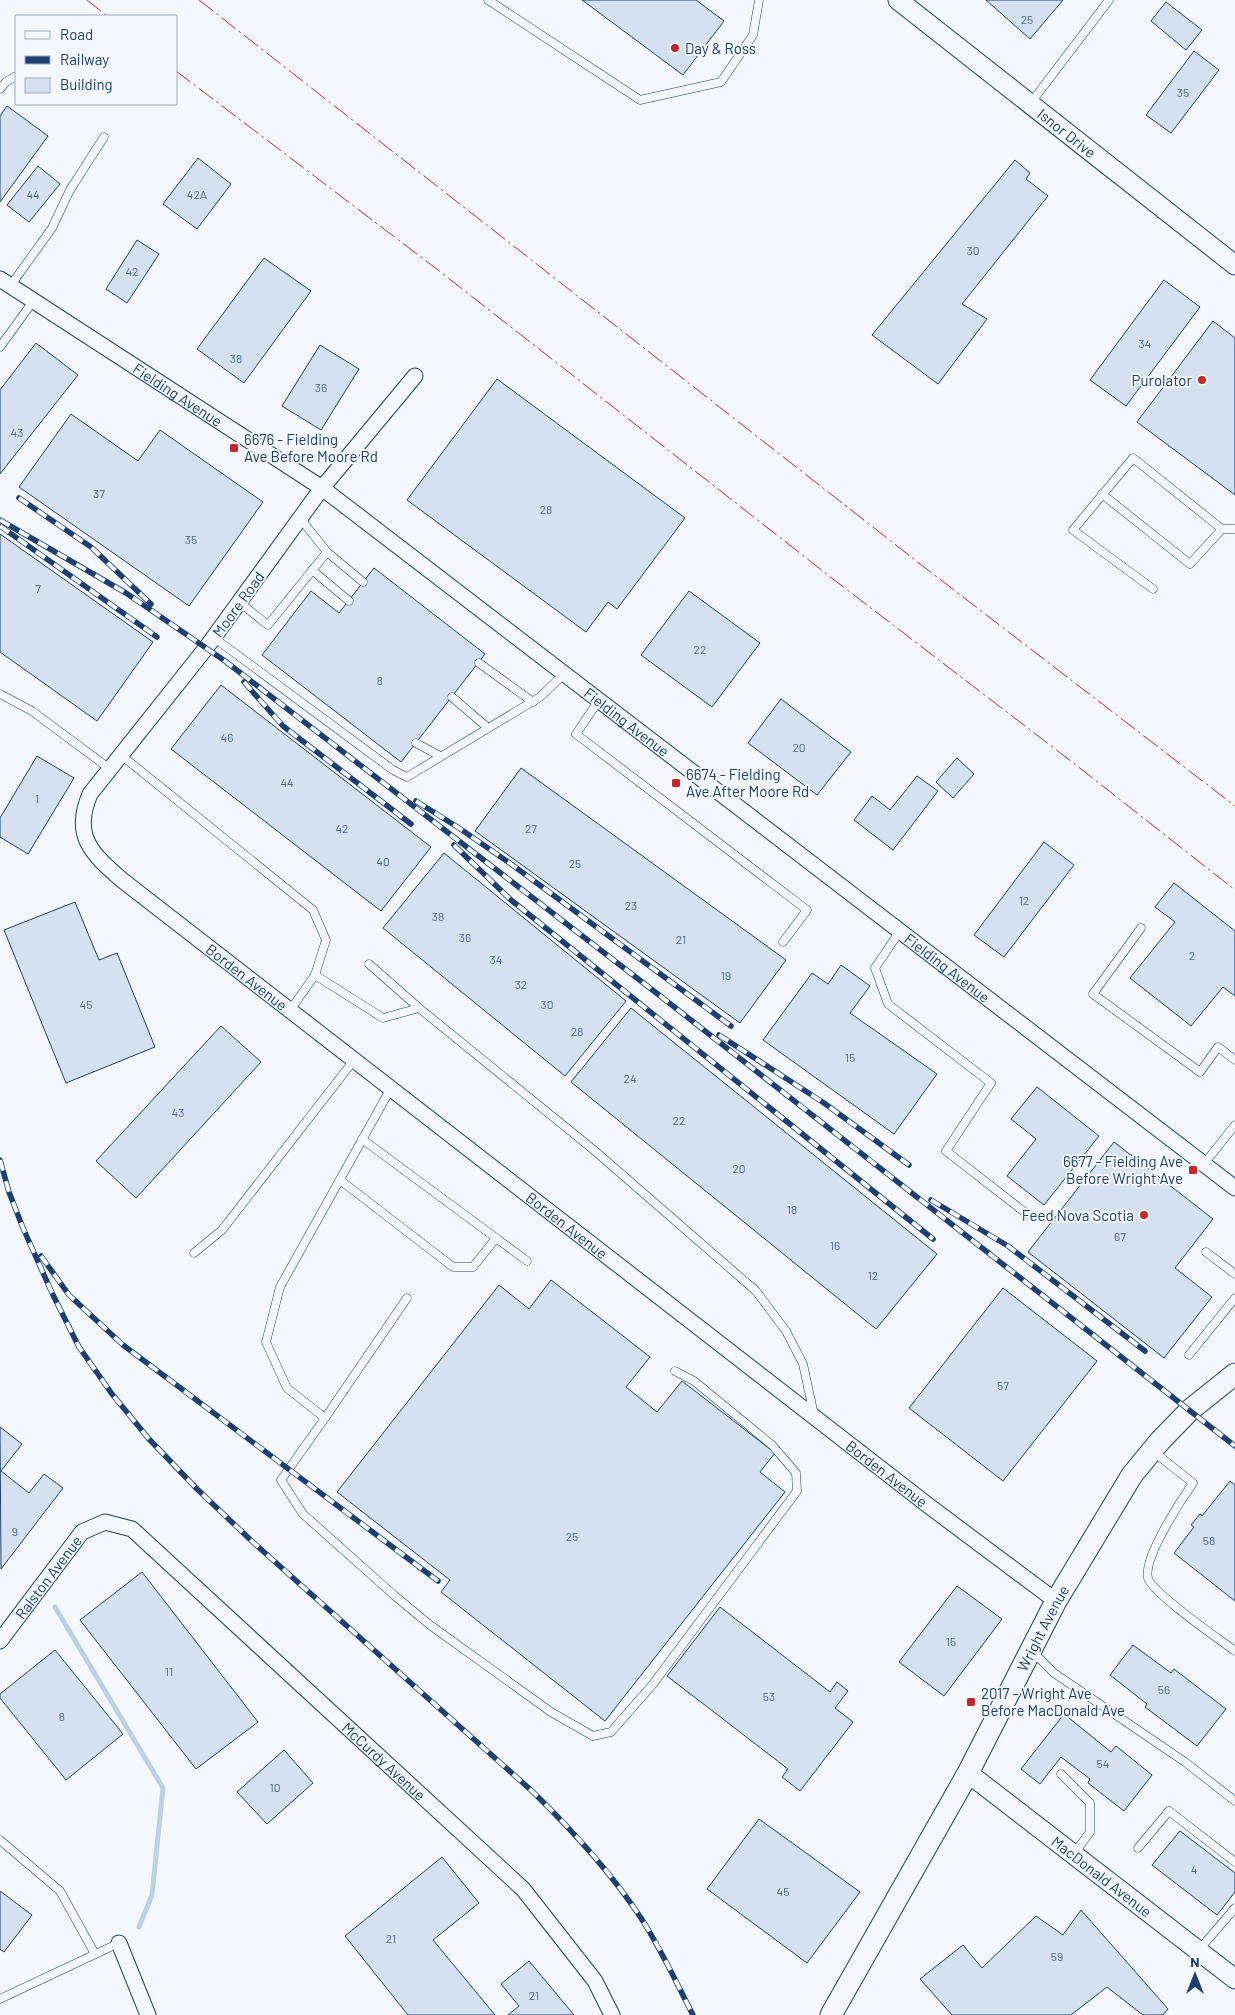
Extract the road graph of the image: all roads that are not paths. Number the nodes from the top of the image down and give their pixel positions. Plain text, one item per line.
1 (488, 0) edge
2 (759, 0) edge
3 (898, 0) edge
4 (1109, 0) edge
5 (15, 77) edge
6 (0, 89) edge
7 (1030, 104) junction
8 (104, 137) dead end
9 (1235, 265) edge
10 (5, 282) edge
11 (34, 300) junction
12 (0, 347) edge
13 (416, 376) dead end
14 (322, 488) junction
15 (1102, 494) junction
16 (300, 518) junction
17 (1222, 529) junction
18 (1235, 529) edge
19 (327, 552) junction
20 (312, 570) junction
21 (363, 582) dead end
22 (1153, 588) dead end
23 (349, 600) dead end
24 (239, 602) junction
25 (213, 637) junction
26 (478, 663) dead end
27 (564, 674) junction
28 (0, 694) edge
29 (452, 697) dead end
30 (599, 700) junction
31 (533, 702) junction
32 (488, 728) junction
33 (416, 743) dead end
34 (121, 755) junction
35 (440, 756) junction
36 (110, 769) junction
37 (86, 841) joint
38 (1141, 928) dead end
39 (900, 931) junction
40 (783, 942) dead end
41 (369, 964) dead end
42 (314, 975) junction
43 (419, 1008) junction
44 (291, 1009) junction
45 (354, 1060) junction
46 (1235, 1060) edge
47 (390, 1088) junction
48 (1235, 1125) edge
49 (362, 1139) junction
50 (1204, 1164) junction
51 (340, 1180) junction
52 (1235, 1188) edge
53 (1027, 1214) dead end
54 (496, 1238) junction
55 (1206, 1252) dead end
56 (194, 1253) dead end
57 (527, 1261) dead end
58 (1235, 1274) edge
59 (407, 1298) dead end
60 (1234, 1303) edge
61 (1189, 1356) dead end
62 (675, 1370) dead end
63 (1235, 1374) edge
64 (325, 1418) junction
65 (815, 1418) junction
66 (1152, 1450) junction
67 (132, 1529) joint
68 (1056, 1600) junction
69 (0, 1641) edge
70 (1031, 1649) junction
71 (1235, 1651) edge
72 (968, 1773) junction
73 (1061, 1774) dead end
74 (1235, 1802) edge
75 (0, 1840) edge
76 (1138, 1848) dead end
77 (1073, 1854) junction
78 (1235, 1862) edge
79 (1235, 1908) edge
80 (119, 1943) joint
81 (1198, 1951) junction
82 (95, 1954) junction
83 (1235, 1979) edge
84 (0, 1999) edge
85 (148, 2015) edge
86 (612, 2015) edge
87 (831, 2015) edge

1 - 2 lane
3 - 7 street, Isnor Drive
4 - 7 lane
5 - 6 lane
7 - 9 street, Isnor Drive
8 - 10 lane
10 - 11 street, Fielding Avenue
11 - 12 lane
11 - 14 street, Fielding Avenue
13 - 14 street, Moore Road
14 - 16 street, Moore Road
14 - 27 street, Fielding Avenue
15 - 17 lane
15 - 17 lane
15 - 22 lane
16 - 19 lane
16 - 24 street, Moore Road
17 - 18 lane
19 - 20 lane
19 - 21 lane
20 - 23 lane
20 - 24 lane
24 - 25 street, Moore Road
25 - 34 street, Moore Road
25 - 35 lane
26 - 31 lane
27 - 30 street, Fielding Avenue
27 - 31 lane
28 - 36 lane
29 - 32 lane
30 - 39 street, Fielding Avenue
30 - 40 lane
31 - 32 lane
32 - 35 lane
33 - 35 lane
34 - 36 street, Moore Road
34 - 42 lane
36 - 37 street, Moore Road
37 - 44 street, Borden Avenue
38 - 46 lane
39 - 50 street, Fielding Avenue
39 - 53 lane
41 - 43 lane
42 - 43 lane
42 - 44 lane
43 - 65 lane
44 - 45 street, Borden Avenue
45 - 47 street, Borden Avenue
45 - 56 lane
47 - 49 lane
47 - 65 street, Borden Avenue
48 - 50 lane
49 - 51 lane
49 - 54 lane
50 - 52 street, Fielding Avenue
51 - 54 lane
51 - 64 lane
54 - 57 lane
55 - 58 lane
59 - 64 lane
60 - 61 lane
62 - 64 lane
63 - 66 main road, Wright Avenue
65 - 68 street, Borden Avenue
66 - 68 main road, Wright Avenue
66 - 71 lane
67 - 69 street, Ralston Avenue
67 - 86 street, McCurdy Avenue
68 - 70 main road, Wright Avenue
70 - 72 main road, Wright Avenue
70 - 74 lane
72 - 77 street, MacDonald Avenue
72 - 87 main road, Wright Avenue
73 - 77 lane
75 - 82 lane
76 - 78 lane
77 - 81 street, MacDonald Avenue
79 - 81 lane
80 - 82 lane
80 - 85 street
81 - 83 street, MacDonald Avenue
82 - 84 lane

